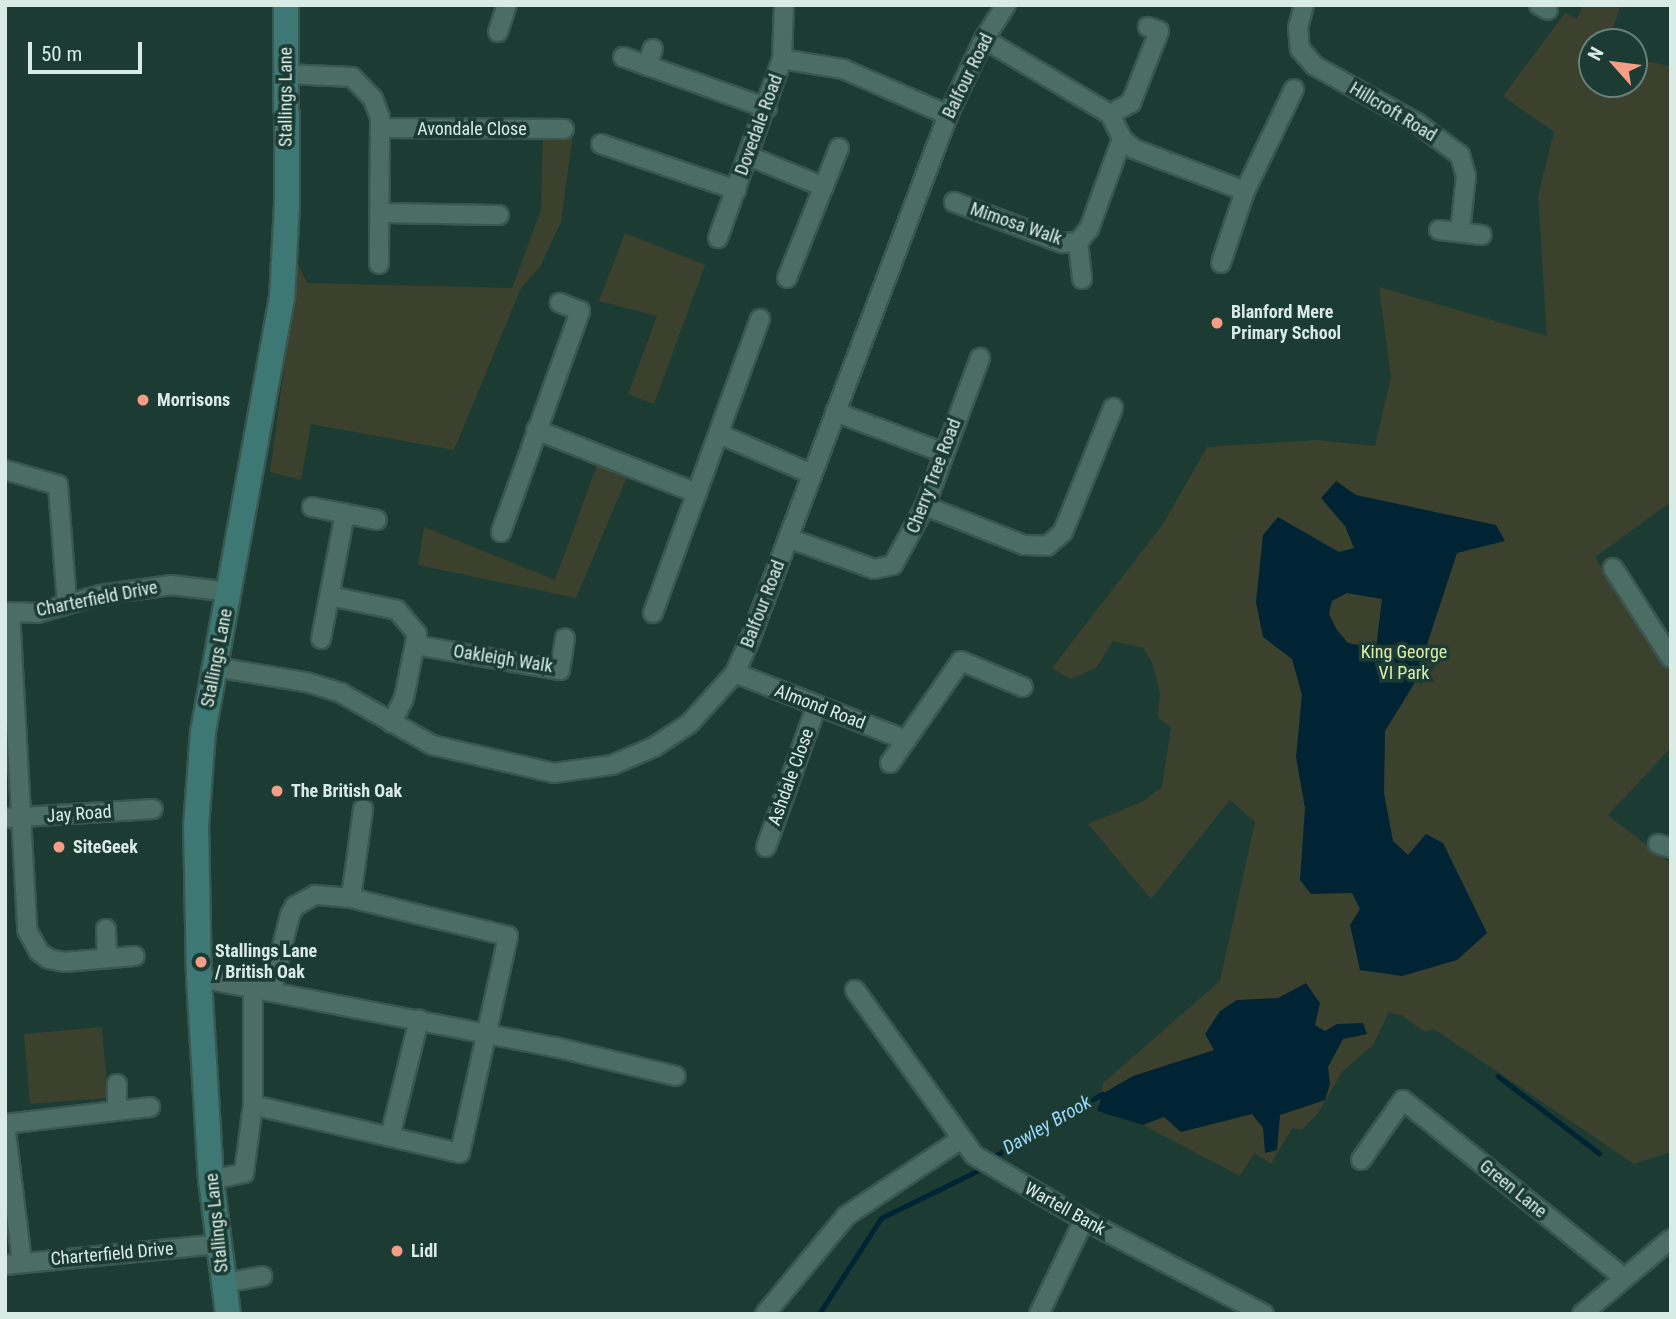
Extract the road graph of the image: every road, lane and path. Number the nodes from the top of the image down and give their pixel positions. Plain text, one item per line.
1 (286, 5) edge
2 (506, 5) edge
3 (785, 5) edge
4 (1006, 5) edge
5 (1304, 5) edge
6 (1148, 27) dead end
7 (498, 32) dead end
8 (984, 39) junction
9 (653, 49) dead end
10 (623, 57) dead end
11 (782, 60) junction
12 (648, 66) junction
13 (286, 74) junction
14 (1294, 89) dead end
15 (767, 108) junction
16 (1110, 114) junction
17 (948, 115) junction
18 (380, 128) junction
19 (564, 130) dead end
20 (1122, 139) junction
21 (601, 144) dead end
22 (839, 148) dead end
23 (749, 156) junction
24 (824, 187) junction
25 (736, 190) junction
26 (1245, 191) junction
27 (954, 202) dead end
28 (380, 213) junction
29 (499, 215) dead end
30 (1439, 230) dead end
31 (1460, 232) junction
32 (1482, 235) dead end
33 (718, 238) dead end
34 (1078, 242) junction
35 (1221, 263) dead end
36 (379, 264) dead end
37 (787, 278) dead end
38 (1082, 279) dead end
39 (560, 303) dead end
40 (760, 319) dead end
41 (980, 358) dead end
42 (1113, 408) dead end
43 (835, 412) junction
44 (536, 430) junction
45 (719, 433) junction
46 (942, 452) junction
47 (5, 470) edge
48 (812, 474) junction
49 (696, 493) junction
50 (925, 506) junction
51 (312, 507) dead end
52 (345, 513) junction
53 (377, 520) dead end
54 (501, 532) dead end
55 (788, 538) junction
56 (1613, 569) dead end
57 (230, 592) junction
58 (330, 596) junction
59 (68, 604) junction
60 (8, 612) edge
61 (653, 613) dead end
62 (565, 638) dead end
63 (321, 639) dead end
64 (415, 645) junction
65 (1671, 659) edge
66 (215, 667) junction
67 (735, 673) junction
68 (1023, 687) dead end
69 (816, 707) junction
70 (392, 723) junction
71 (906, 740) junction
72 (890, 763) dead end
73 (153, 809) dead end
74 (363, 809) dead end
75 (12, 818) edge
76 (766, 847) dead end
77 (351, 898) junction
78 (106, 929) dead end
79 (135, 956) dead end
80 (107, 957) junction
81 (199, 978) junction
82 (253, 988) junction
83 (855, 990) dead end
84 (271, 992) junction
85 (419, 1020) junction
86 (486, 1033) junction
87 (676, 1076) dead end
88 (117, 1084) dead end
89 (253, 1105) junction
90 (150, 1108) dead end
91 (117, 1110) junction
92 (5, 1124) edge
93 (390, 1137) junction
94 (961, 1139) junction
95 (1360, 1160) dead end
96 (212, 1180) junction
97 (1084, 1220) junction
98 (1671, 1239) edge
99 (218, 1244) junction
100 (14, 1263) edge
101 (262, 1276) dead end
102 (1624, 1278) junction
103 (224, 1283) junction
104 (1252, 1311) edge
105 (1588, 1312) edge
106 (228, 1314) edge
107 (765, 1314) edge
108 (1039, 1314) edge

1 - 13 main road, Stallings Lane
2 - 7 street
3 - 11 street
4 - 8 street, Balfour Road
5 - 31 street, Hillcroft Road
6 - 16 street
8 - 16 street
8 - 17 street, Balfour Road
9 - 12 street
10 - 12 street
11 - 15 street, Dovedale Road
11 - 17 street, Dovedale Road
12 - 15 street
13 - 18 street
13 - 57 main road, Stallings Lane
14 - 26 street
15 - 23 street, Dovedale Road
16 - 20 street
17 - 43 street, Balfour Road
18 - 19 street, Avondale Close
18 - 28 street
20 - 26 street
20 - 34 street, Mimosa Walk
21 - 25 street
22 - 24 street
23 - 24 street
23 - 25 street, Dovedale Road
24 - 37 street
25 - 33 street, Dovedale Road
26 - 35 street
27 - 34 street, Mimosa Walk
28 - 29 street
28 - 36 street
30 - 31 street
31 - 32 street
34 - 38 street, Mimosa Walk
39 - 44 street
40 - 45 street
41 - 46 street, Cherry Tree Road
42 - 50 street
43 - 46 street
43 - 48 street, Balfour Road
44 - 49 street
44 - 54 street
45 - 48 street
45 - 49 street
46 - 50 street, Cherry Tree Road
47 - 59 street
48 - 55 street, Balfour Road
49 - 61 street
50 - 55 street, Cherry Tree Road
51 - 52 street
52 - 53 street
52 - 58 street
55 - 67 street, Balfour Road
56 - 65 street
57 - 59 street, Charterfield Drive
57 - 66 main road, Stallings Lane
58 - 63 street
58 - 64 street
59 - 60 street, Charterfield Drive
60 - 75 street
62 - 64 street, Oakleigh Walk
64 - 70 street
66 - 70 street, Balfour Road
66 - 81 main road, Stallings Lane
67 - 69 street, Almond Road
67 - 70 street, Balfour Road
68 - 71 street
69 - 71 street, Almond Road
69 - 76 street, Ashdale Close
71 - 72 street
73 - 75 street, Jay Road
74 - 77 street
75 - 80 street
77 - 84 street
77 - 86 street
78 - 80 street
79 - 80 street
81 - 82 street
81 - 96 main road, Stallings Lane
82 - 84 street
82 - 89 street
83 - 94 street, Wartell Bank
84 - 85 street
85 - 86 street
85 - 93 street
86 - 87 street
86 - 93 street
88 - 91 street
89 - 93 street
89 - 96 street
90 - 91 street
91 - 92 street
92 - 100 street
94 - 97 street, Wartell Bank
94 - 107 street
95 - 102 street, Green Lane
96 - 99 main road, Stallings Lane
97 - 104 street, Wartell Bank
97 - 108 street
98 - 102 street
99 - 100 street, Charterfield Drive
99 - 103 main road, Stallings Lane
101 - 103 street
102 - 105 street
103 - 106 main road, Stallings Lane

